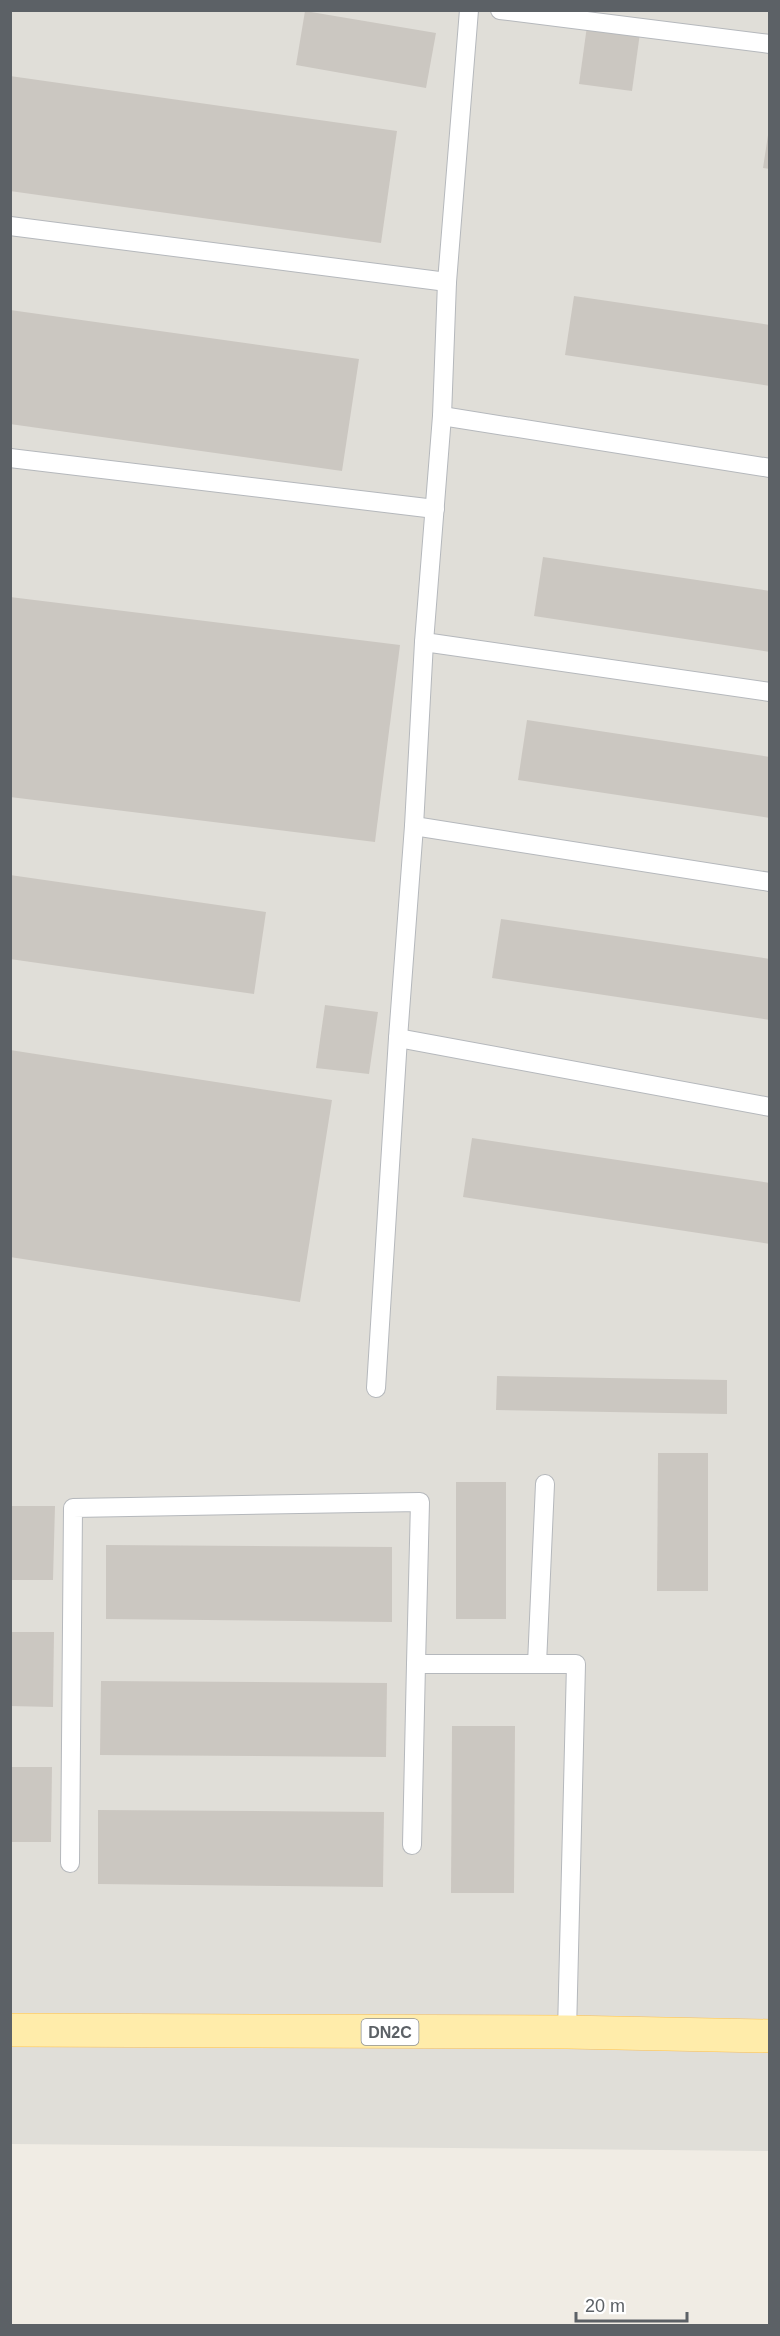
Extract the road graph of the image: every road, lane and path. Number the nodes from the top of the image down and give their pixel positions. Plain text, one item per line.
1 (469, 10) edge
2 (500, 10) edge
3 (770, 45) edge
4 (10, 226) edge
5 (447, 282) junction
6 (442, 416) junction
7 (10, 458) edge
8 (770, 468) edge
9 (435, 508) junction
10 (424, 642) junction
11 (770, 692) edge
12 (414, 826) junction
13 (770, 882) edge
14 (398, 1038) junction
15 (770, 1107) edge
16 (376, 1388) dead end
17 (545, 1484) dead end
18 (417, 1664) junction
19 (537, 1664) junction
20 (412, 1845) dead end
21 (70, 1863) dead end
22 (10, 2030) edge
23 (567, 2032) junction
24 (770, 2036) edge

1 - 5 lane
2 - 3 lane
4 - 5 lane
5 - 6 lane
6 - 8 lane
6 - 9 lane
7 - 9 lane
9 - 10 lane
10 - 11 lane
10 - 12 lane
12 - 13 lane
12 - 14 lane
14 - 15 lane
14 - 16 lane
17 - 19 lane
18 - 19 lane
18 - 20 lane
18 - 21 lane
19 - 23 lane
22 - 23 main road, DN2C
23 - 24 main road, DN2C

